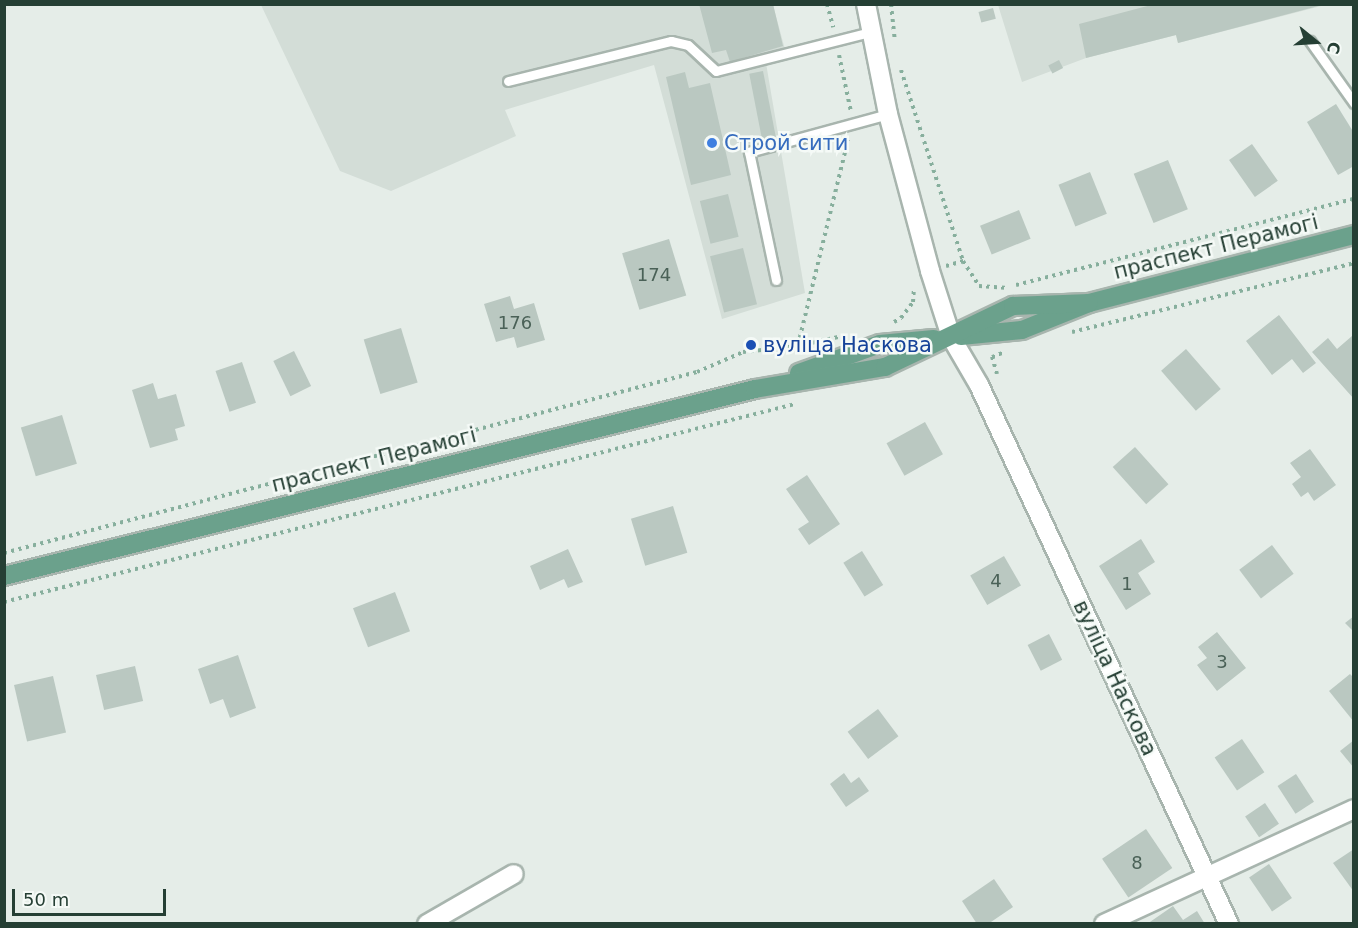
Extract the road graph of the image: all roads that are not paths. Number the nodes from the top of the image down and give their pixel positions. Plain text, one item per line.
1 (866, 4) edge
2 (870, 32) junction
3 (1310, 41) dead end
4 (508, 81) dead end
5 (1353, 103) edge
6 (888, 114) junction
7 (1353, 235) edge
8 (776, 279) dead end
9 (1089, 303) junction
10 (951, 337) junction
11 (4, 576) edge
12 (1353, 809) edge
13 (514, 874) dead end
14 (1207, 878) junction
15 (427, 924) edge
16 (1104, 924) edge
17 (1229, 924) edge

1 - 2 street, вуліца Наскова
2 - 4 lane
2 - 6 street, вуліца Наскова
3 - 5 lane
6 - 8 lane
6 - 10 street, вуліца Наскова
7 - 9 main road, праспект Перамогі
9 - 10 main road, праспект Перамогі
9 - 10 main road, праспект Перамогі
10 - 11 main road, праспект Перамогі
10 - 14 street, вуліца Наскова
12 - 14 street
13 - 15 street
14 - 16 street
14 - 17 street, вуліца Наскова

